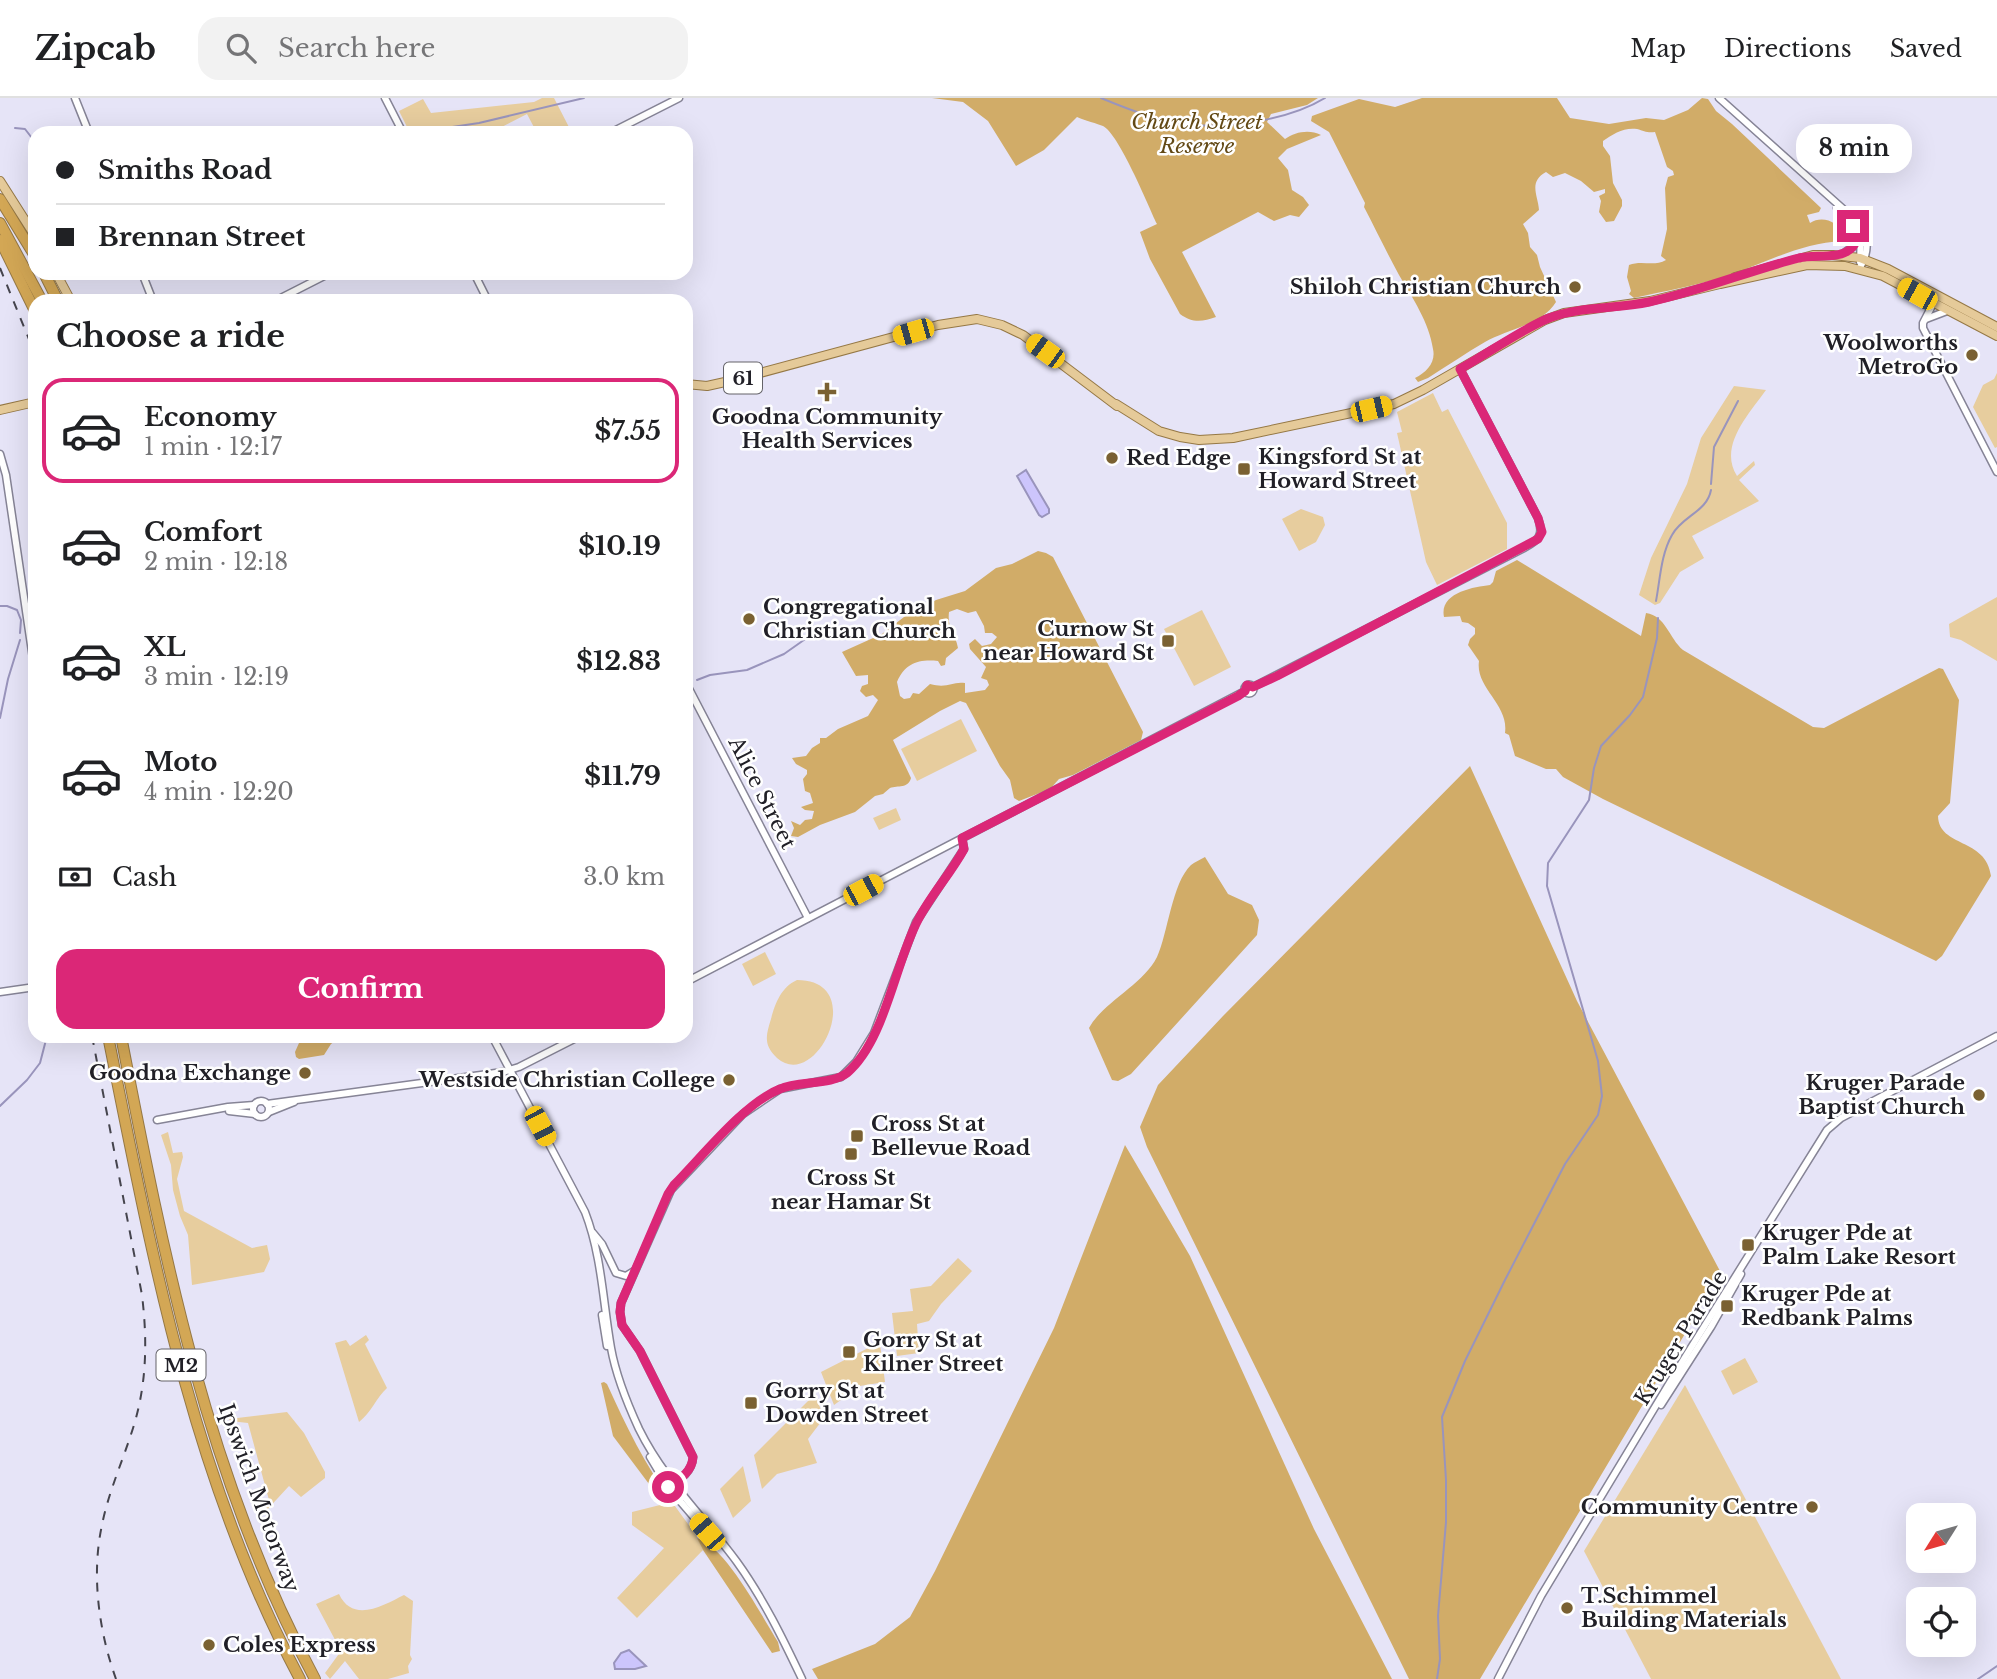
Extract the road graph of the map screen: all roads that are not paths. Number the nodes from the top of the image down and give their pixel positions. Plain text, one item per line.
1 (75, 98) edge
2 (385, 98) edge
3 (679, 98) edge
4 (1719, 98) edge
5 (86, 126) edge
6 (399, 126) edge
7 (624, 126) edge
8 (0, 181) edge
9 (1824, 194) junction
10 (0, 199) edge
11 (0, 223) edge
12 (28, 225) edge
13 (1857, 229) junction
14 (0, 240) edge
15 (28, 245) edge
16 (1839, 256) junction
17 (1862, 259) junction
18 (1858, 269) junction
19 (28, 275) edge
20 (316, 280) edge
21 (1720, 284) junction
22 (289, 294) edge
23 (28, 297) edge
24 (1935, 300) junction
25 (1947, 311) junction
26 (1924, 320) junction
27 (1997, 327) edge
28 (1997, 336) edge
29 (1460, 369) junction
30 (693, 385) edge
31 (28, 404) edge
32 (0, 410) edge
33 (0, 454) edge
34 (1997, 472) edge
35 (28, 619) edge
36 (693, 696) edge
37 (962, 838) junction
38 (808, 918) junction
39 (693, 978) edge
40 (28, 988) edge
41 (0, 992) edge
42 (1997, 1036) edge
43 (109, 1043) edge
44 (122, 1043) edge
45 (496, 1043) edge
46 (566, 1043) edge
47 (510, 1070) junction
48 (254, 1105) junction
49 (268, 1108) junction
50 (216, 1110) junction
51 (255, 1114) junction
52 (157, 1120) dead end
53 (592, 1232) junction
54 (635, 1271) junction
55 (670, 1485) junction
56 (300, 1679) edge
57 (315, 1679) edge
58 (802, 1679) edge
59 (1498, 1679) edge

1 - 5 street
2 - 6 street
3 - 7 street
4 - 9 street
8 - 12 main road
9 - 13 street
9 - 17 street
10 - 15 highway
11 - 19 highway
13 - 16 street
13 - 17 street
14 - 23 highway
16 - 17 main road, 61
16 - 21 main road, 61
17 - 18 street
17 - 24 main road, 61
18 - 21 main road, 61
18 - 24 main road, 61
20 - 22 street
21 - 29 main road, 61
24 - 25 main road, 61
24 - 26 street
24 - 27 main road, 61
25 - 26 street
25 - 28 main road, 61
26 - 34 street
29 - 30 main road, 61
29 - 37 street
31 - 32 main road
33 - 35 street
36 - 38 street, Alice Street
37 - 38 street
37 - 54 street
38 - 39 street
40 - 41 street
42 - 59 street, Kruger Parade
43 - 56 highway, Ipswich Motorway / M2
44 - 57 highway, Ipswich Motorway / M2
45 - 47 street
46 - 47 street
47 - 49 street
47 - 53 street
48 - 49 street
48 - 50 street
48 - 51 street
49 - 51 street
50 - 51 street
50 - 52 street
53 - 54 street
53 - 55 street
54 - 55 street
55 - 58 street

